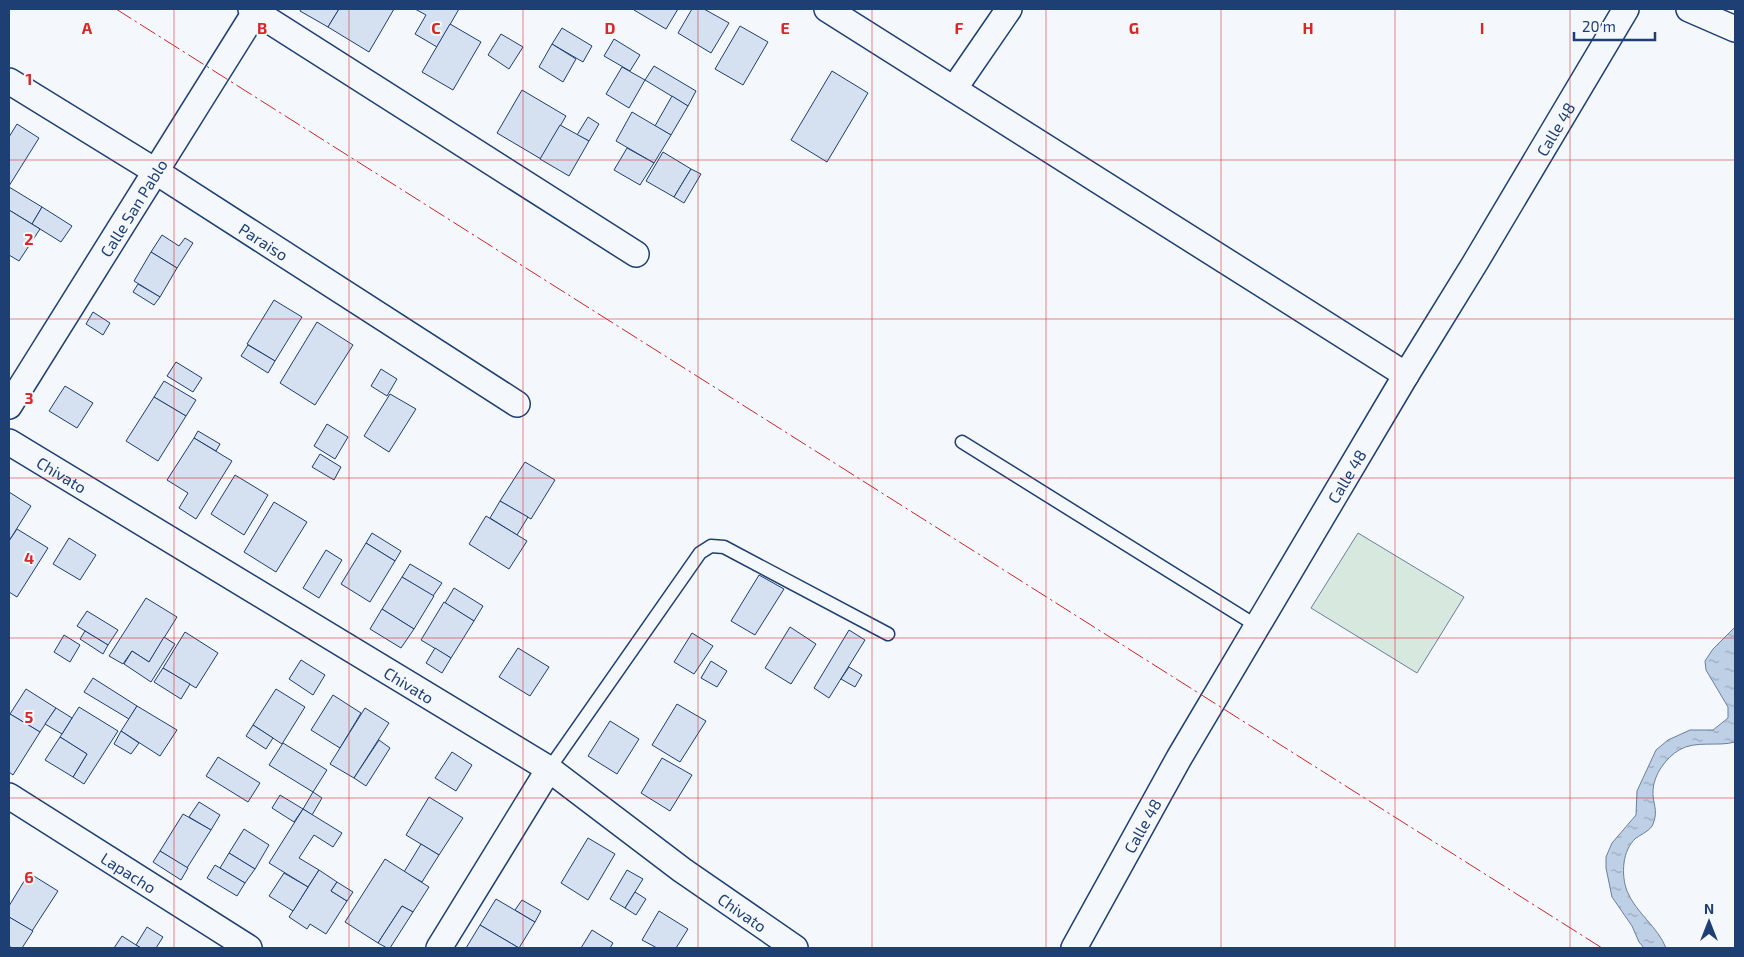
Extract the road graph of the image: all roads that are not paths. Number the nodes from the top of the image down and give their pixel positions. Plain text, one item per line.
1 (827, 9) edge
2 (1009, 9) edge
3 (1626, 9) edge
4 (1689, 9) edge
5 (254, 10) edge
6 (1733, 25) edge
7 (9, 81) edge
8 (954, 89) junction
9 (155, 171) junction
10 (636, 254) dead end
11 (1406, 375) junction
12 (517, 404) dead end
13 (9, 406) edge
14 (9, 442) edge
15 (962, 442) dead end
16 (1257, 626) junction
17 (888, 634) dead end
18 (548, 769) junction
19 (9, 796) edge
20 (249, 948) edge
21 (439, 948) edge
22 (795, 948) edge
23 (1074, 948) edge

1 - 8 street
2 - 8 street
3 - 11 street, Calle 48
4 - 6 street
5 - 9 street, Calle San Pablo
5 - 10 street
7 - 9 street, Paraiso
8 - 11 street
9 - 12 street, Paraiso
9 - 13 street, Calle San Pablo
11 - 16 street, Calle 48
14 - 18 street, Chivato
15 - 16 lane
16 - 23 street, Calle 48
17 - 18 lane
18 - 21 street
18 - 22 street, Chivato
19 - 20 street, Lapacho

